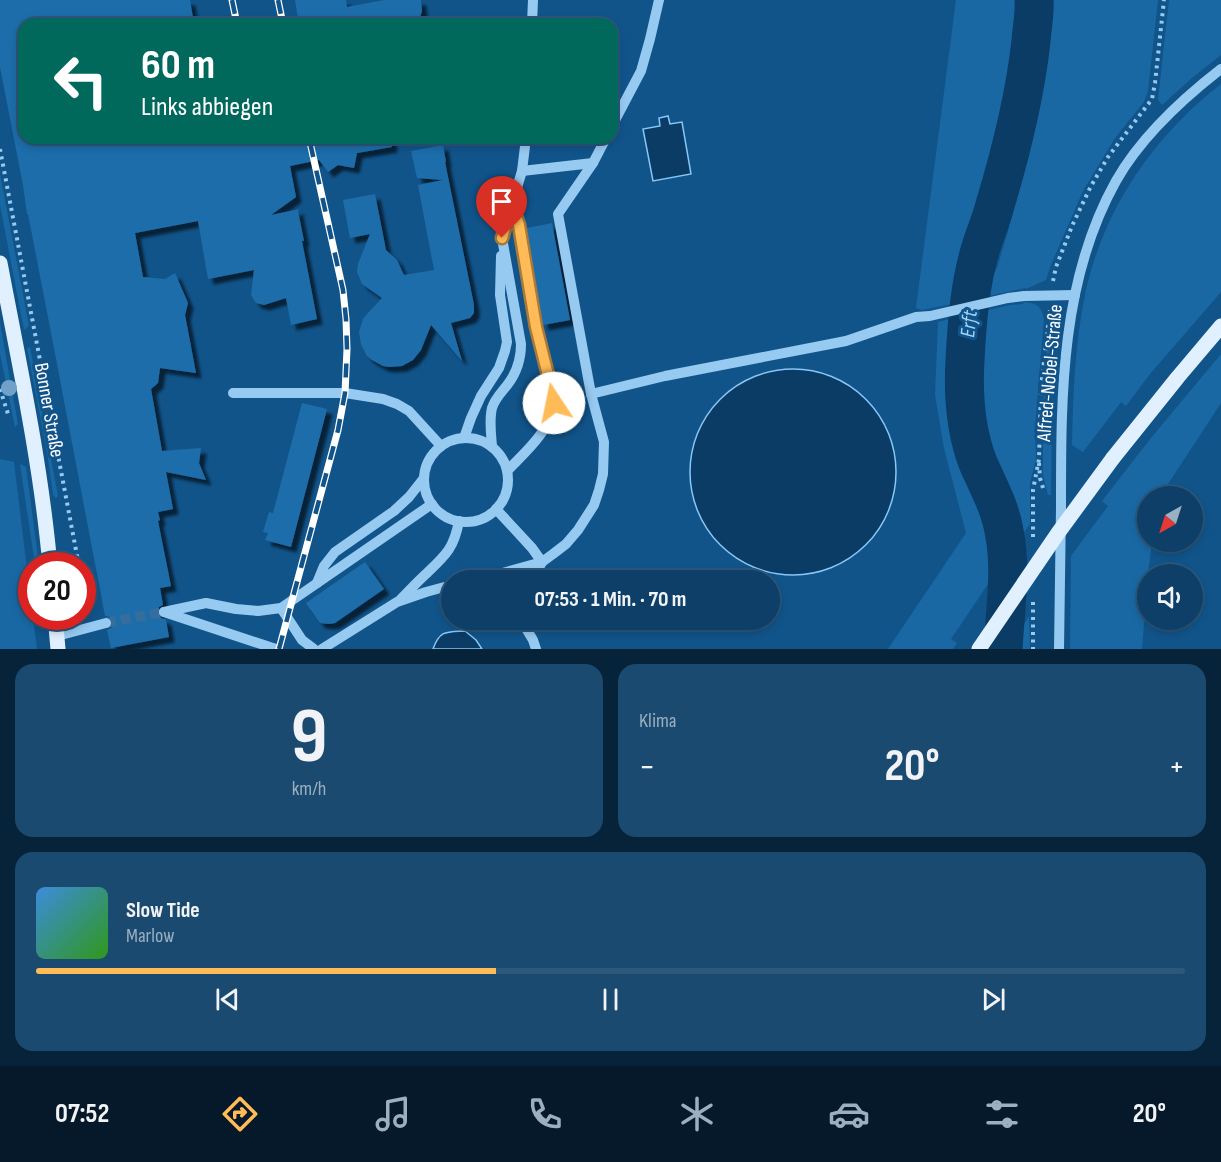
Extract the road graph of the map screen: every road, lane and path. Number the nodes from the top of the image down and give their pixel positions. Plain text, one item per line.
1 (533, 0) edge
2 (658, 0) edge
3 (1164, 0) edge
4 (532, 18) edge
5 (1221, 69) edge
6 (618, 114) edge
7 (525, 144) edge
8 (603, 144) edge
9 (0, 149) edge
10 (593, 163) junction
11 (522, 171) junction
12 (512, 204) junction
13 (502, 238) junction
14 (0, 263) edge
15 (1051, 295) junction
16 (1075, 295) junction
17 (1221, 326) edge
18 (233, 393) dead end
19 (591, 394) junction
20 (464, 438) junction
21 (441, 446) junction
22 (492, 446) junction
23 (507, 471) junction
24 (424, 478) junction
25 (432, 504) junction
26 (496, 509) junction
27 (459, 521) junction
28 (1033, 538) dead end
29 (49, 552) edge
30 (76, 552) edge
31 (542, 562) junction
32 (514, 570) edge
33 (538, 570) edge
34 (317, 583) junction
35 (441, 588) edge
36 (1033, 594) dead end
37 (398, 602) junction
38 (281, 608) junction
39 (106, 623) tunnel mouth
40 (526, 630) edge
41 (57, 642) edge
42 (534, 644) edge
43 (276, 649) edge
44 (314, 649) edge
45 (322, 649) edge
46 (979, 649) edge
47 (1033, 649) edge
48 (1059, 649) edge

1 - 4 street
2 - 6 street
3 - 15 path
5 - 16 street, Alfred-Nobel-Straße
7 - 11 street
8 - 10 street
9 - 30 path
10 - 11 street
10 - 19 street
11 - 12 street
12 - 13 street
12 - 23 street
13 - 20 street
13 - 22 street
14 - 29 main road, Bonner Straße
15 - 16 street
15 - 19 street
15 - 28 path
16 - 48 street, Alfred-Nobel-Straße
17 - 46 main road, bridge
18 - 21 street
19 - 31 street
20 - 21 street
20 - 22 street
21 - 24 street
22 - 23 street
23 - 26 street
24 - 25 street
24 - 34 street
25 - 27 street
25 - 34 street
26 - 27 street
26 - 31 street
27 - 37 street
31 - 32 street
31 - 33 street
34 - 38 street
35 - 37 street
36 - 47 path
37 - 45 street
38 - 43 street
38 - 44 street
39 - 41 street
40 - 42 street

